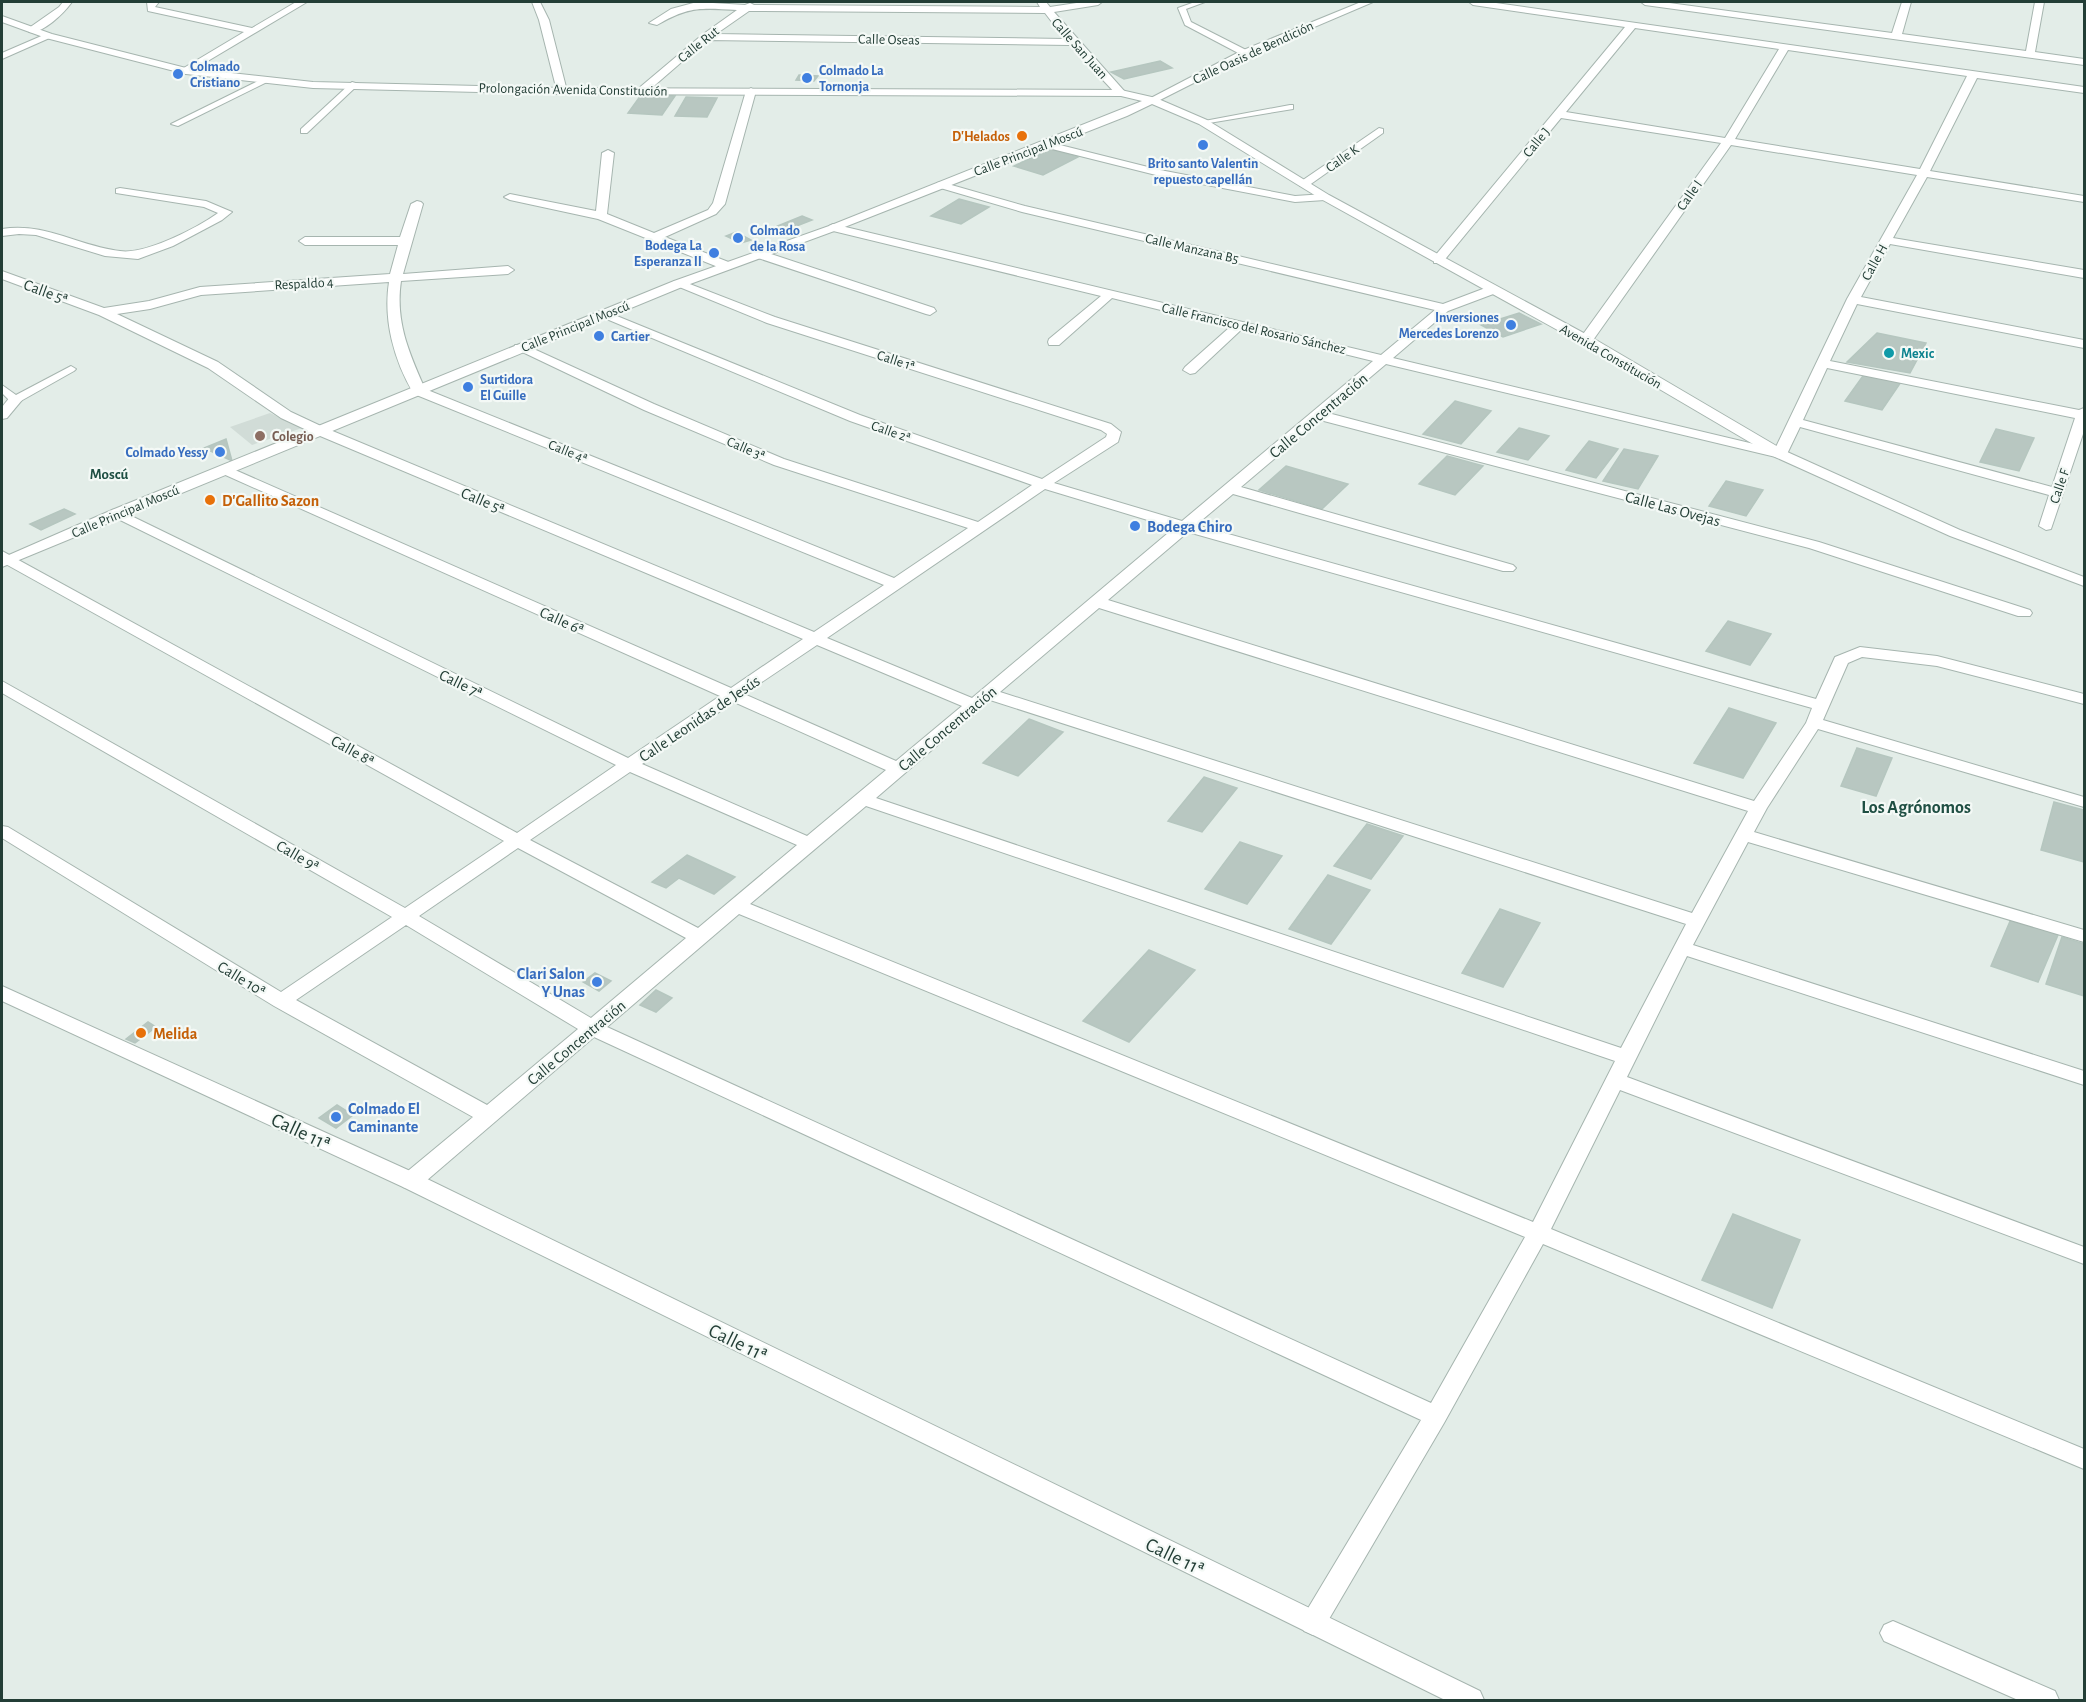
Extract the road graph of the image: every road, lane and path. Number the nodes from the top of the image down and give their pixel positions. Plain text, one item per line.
1 (67, 2) edge
2 (155, 2) edge
3 (302, 2) edge
4 (536, 2) edge
5 (756, 2) edge
6 (1098, 2) edge
7 (1201, 2) edge
8 (1368, 2) edge
9 (1473, 2) edge
10 (1645, 2) edge
11 (1907, 2) edge
12 (2040, 2) edge
13 (1353, 4) edge
14 (1043, 6) edge
15 (747, 8) junction
16 (2, 20) edge
17 (654, 24) dead end
18 (1633, 24) junction
19 (32, 30) junction
20 (253, 31) junction
21 (49, 36) junction
22 (1896, 36) junction
23 (705, 37) junction
24 (1073, 42) junction
25 (1786, 46) junction
26 (1245, 53) junction
27 (2030, 54) junction
28 (2, 56) edge
29 (2085, 62) edge
30 (186, 71) junction
31 (1974, 73) junction
32 (267, 80) junction
33 (355, 84) junction
34 (643, 90) junction
35 (2085, 90) edge
36 (562, 91) junction
37 (751, 91) junction
38 (1121, 93) junction
39 (1152, 100) junction
40 (1290, 107) dead end
41 (1559, 114) junction
42 (1203, 122) junction
43 (175, 124) dead end
44 (1379, 131) dead end
45 (304, 132) dead end
46 (1728, 141) junction
47 (1044, 144) junction
48 (608, 153) dead end
49 (1924, 172) junction
50 (1304, 184) junction
51 (941, 185) junction
52 (120, 191) dead end
53 (510, 197) dead end
54 (1325, 197) junction
55 (2085, 199) edge
56 (417, 204) dead end
57 (600, 216) junction
58 (832, 228) junction
59 (2, 233) edge
60 (654, 237) junction
61 (1886, 240) junction
62 (304, 241) dead end
63 (407, 241) junction
64 (759, 254) junction
65 (1438, 260) junction
66 (727, 266) junction
67 (508, 270) dead end
68 (2085, 274) edge
69 (2, 275) edge
70 (395, 278) junction
71 (25, 283) junction
72 (678, 284) junction
73 (9, 289) dead end
74 (1492, 290) junction
75 (1110, 294) junction
76 (1853, 299) junction
77 (1444, 308) junction
78 (930, 310) dead end
79 (103, 312) junction
80 (603, 315) junction
81 (1240, 324) junction
82 (1586, 340) junction
83 (1054, 342) dead end
84 (2085, 344) edge
85 (520, 348) junction
86 (1384, 359) junction
87 (1822, 363) junction
88 (71, 369) dead end
89 (1190, 370) dead end
90 (2, 388) edge
91 (419, 391) junction
92 (15, 400) junction
93 (2084, 414) edge
94 (2, 415) edge
95 (1318, 415) junction
96 (1796, 422) junction
97 (318, 430) junction
98 (1114, 432) joint
99 (1780, 454) junction
100 (226, 470) junction
101 (1043, 484) junction
102 (1230, 489) junction
103 (2057, 493) junction
104 (117, 513) junction
105 (2046, 526) dead end
106 (979, 527) junction
107 (1185, 527) junction
108 (4, 560) edge
109 (1508, 568) dead end
110 (2085, 582) edge
111 (896, 584) junction
112 (1097, 602) junction
113 (2024, 613) dead end
114 (814, 640) junction
115 (2, 686) edge
116 (731, 696) junction
117 (981, 699) junction
118 (2085, 699) edge
119 (1818, 715) junction
120 (629, 765) junction
121 (899, 769) junction
122 (863, 799) junction
123 (2085, 802) edge
124 (1758, 808) junction
125 (2, 831) edge
126 (1744, 835) junction
127 (518, 841) junction
128 (810, 844) junction
129 (737, 906) junction
130 (406, 916) junction
131 (1696, 921) junction
132 (2085, 936) edge
133 (700, 937) junction
134 (1682, 948) junction
135 (2, 993) edge
136 (281, 1001) junction
137 (592, 1028) junction
138 (1625, 1057) junction
139 (2085, 1078) edge
140 (1614, 1080) junction
141 (489, 1116) junction
142 (411, 1181) junction
143 (1538, 1233) junction
144 (2085, 1256) edge
145 (1436, 1416) junction
146 (2085, 1460) edge
147 (1313, 1623) junction
148 (1893, 1633) dead end
149 (1470, 1701) edge
150 (2046, 1701) edge

1 - 19 street
2 - 20 street
3 - 20 street
4 - 36 street
5 - 15 street, Calle Rut
6 - 14 street
7 - 26 lane
8 - 13 street, Calle Oasis de Bendición
9 - 18 street
10 - 22 street
11 - 22 street
12 - 27 street
13 - 26 street, Calle Oasis de Bendición
14 - 15 street
14 - 24 street, Calle San Juan
15 - 17 street
15 - 23 street, Calle Rut
16 - 19 street, Prolongación Avenida Constitución
18 - 25 street
18 - 41 street, Calle J
19 - 21 street, Prolongación Avenida Constitución
20 - 30 street
21 - 28 street
21 - 30 street, Prolongación Avenida Constitución
22 - 27 street
23 - 24 street, Calle Oseas
23 - 34 street, Calle Rut
24 - 38 street, Calle San Juan
25 - 31 street
25 - 46 street, Calle I
26 - 39 street, Calle Oasis de Bendición
27 - 29 street
30 - 32 street, Prolongación Avenida Constitución
31 - 35 street
31 - 49 street, Calle H
32 - 33 street, Prolongación Avenida Constitución
32 - 43 lane
33 - 36 street, Prolongación Avenida Constitución
33 - 45 lane
34 - 36 street, Prolongación Avenida Constitución
34 - 37 street, Prolongación Avenida Constitución
37 - 38 street, Prolongación Avenida Constitución
37 - 60 street
38 - 39 street, Prolongación Avenida Constitución
39 - 42 street, Avenida Constitución
39 - 47 street, Calle Principal Moscú
40 - 42 lane
41 - 46 street
41 - 65 street, Calle J
42 - 50 street, Avenida Constitución
44 - 50 street, Calle K
46 - 49 street
46 - 82 street, Calle I
47 - 51 street, Calle Principal Moscú
47 - 54 street
48 - 57 street
49 - 55 street
49 - 61 street, Calle H
50 - 54 street, Avenida Constitución
51 - 58 street, Calle Principal Moscú
51 - 77 street, Calle Manzana B5
52 - 59 street
53 - 57 street
54 - 65 street, Avenida Constitución
56 - 63 street
57 - 60 street
58 - 64 street, Calle Principal Moscú
58 - 75 street, Calle Francisco del Rosario Sánchez
60 - 66 street
61 - 68 street
61 - 76 street, Calle H
62 - 63 street
63 - 70 street
64 - 66 street, Calle Principal Moscú
64 - 78 street
65 - 74 street, Avenida Constitución
66 - 72 street, Calle Principal Moscú
67 - 70 street, Respaldo 4
69 - 71 street, Calle 5ª
70 - 79 street, Respaldo 4
70 - 91 street
71 - 73 street
71 - 79 street, Calle 5ª
72 - 80 street, Calle Principal Moscú
72 - 98 street, Calle 1ª
74 - 77 street, Calle Concentración
74 - 82 street, Avenida Constitución
75 - 81 street, Calle Francisco del Rosario Sánchez
75 - 83 street
76 - 84 street
76 - 87 street, Calle H
77 - 86 street, Calle Concentración
79 - 97 street, Calle 5ª
80 - 85 street, Calle Principal Moscú
80 - 101 street, Calle 2ª
81 - 86 street, Calle Francisco del Rosario Sánchez
81 - 89 street
82 - 99 street, Avenida Constitución
85 - 91 street, Calle Principal Moscú
85 - 106 street, Calle 3ª
86 - 95 street, Calle Concentración
86 - 99 street, Calle Francisco del Rosario Sánchez
87 - 93 street
87 - 96 street, Calle H
88 - 92 lane
90 - 92 lane
91 - 97 street, Calle Principal Moscú
91 - 111 street, Calle 4ª
92 - 94 street
93 - 103 street, Calle F
95 - 102 street, Calle Concentración
95 - 113 street, Calle Las Ovejas
96 - 99 street, Calle H
96 - 103 street
97 - 100 street, Calle Principal Moscú
97 - 114 street, Calle 5ª
98 - 101 street, Calle Leonidas de Jesús
99 - 110 street, Avenida Constitución
100 - 104 street, Calle Principal Moscú
100 - 116 street, Calle 6ª
101 - 106 street, Calle Leonidas de Jesús
101 - 107 street, Calle 2ª
102 - 107 street, Calle Concentración
102 - 109 street
103 - 105 street, Calle F
104 - 108 street, Calle Principal Moscú
104 - 120 street, Calle 7ª
106 - 111 street, Calle Leonidas de Jesús
107 - 112 street, Calle Concentración
107 - 119 street, Calle 2ª
108 - 127 street, Calle 8ª
111 - 114 street, Calle Leonidas de Jesús
112 - 117 street, Calle Concentración
112 - 124 street
114 - 116 street, Calle Leonidas de Jesús
114 - 117 street, Calle 5ª
115 - 130 street, Calle 9ª
116 - 120 street, Calle Leonidas de Jesús
116 - 121 street, Calle 6ª
117 - 121 street, Calle Concentración
117 - 131 street, Calle 5ª
118 - 119 street
119 - 123 street, Calle 2ª
119 - 124 street
120 - 127 street, Calle Leonidas de Jesús
120 - 128 street, Calle 7ª
121 - 122 street, Calle Concentración
122 - 128 street, Calle Concentración
122 - 138 street
124 - 126 street
125 - 136 street, Calle 10ª
126 - 131 street
126 - 132 street
127 - 130 street, Calle Leonidas de Jesús
127 - 133 street, Calle 8ª
128 - 129 street, Calle Concentración
129 - 133 street, Calle Concentración
129 - 143 street
130 - 136 street, Calle Leonidas de Jesús
130 - 137 street, Calle 9ª
131 - 134 street
133 - 137 street, Calle Concentración
134 - 138 street
134 - 139 street
135 - 142 street, Calle 11ª
136 - 141 street, Calle 10ª
137 - 141 street, Calle Concentración
137 - 145 street, Calle 9ª
138 - 140 street
140 - 143 street
140 - 144 street
141 - 142 street, Calle Concentración
142 - 147 street, Calle 11ª
143 - 145 street
143 - 146 street
145 - 147 street
147 - 149 street, Calle 11ª
148 - 150 street

